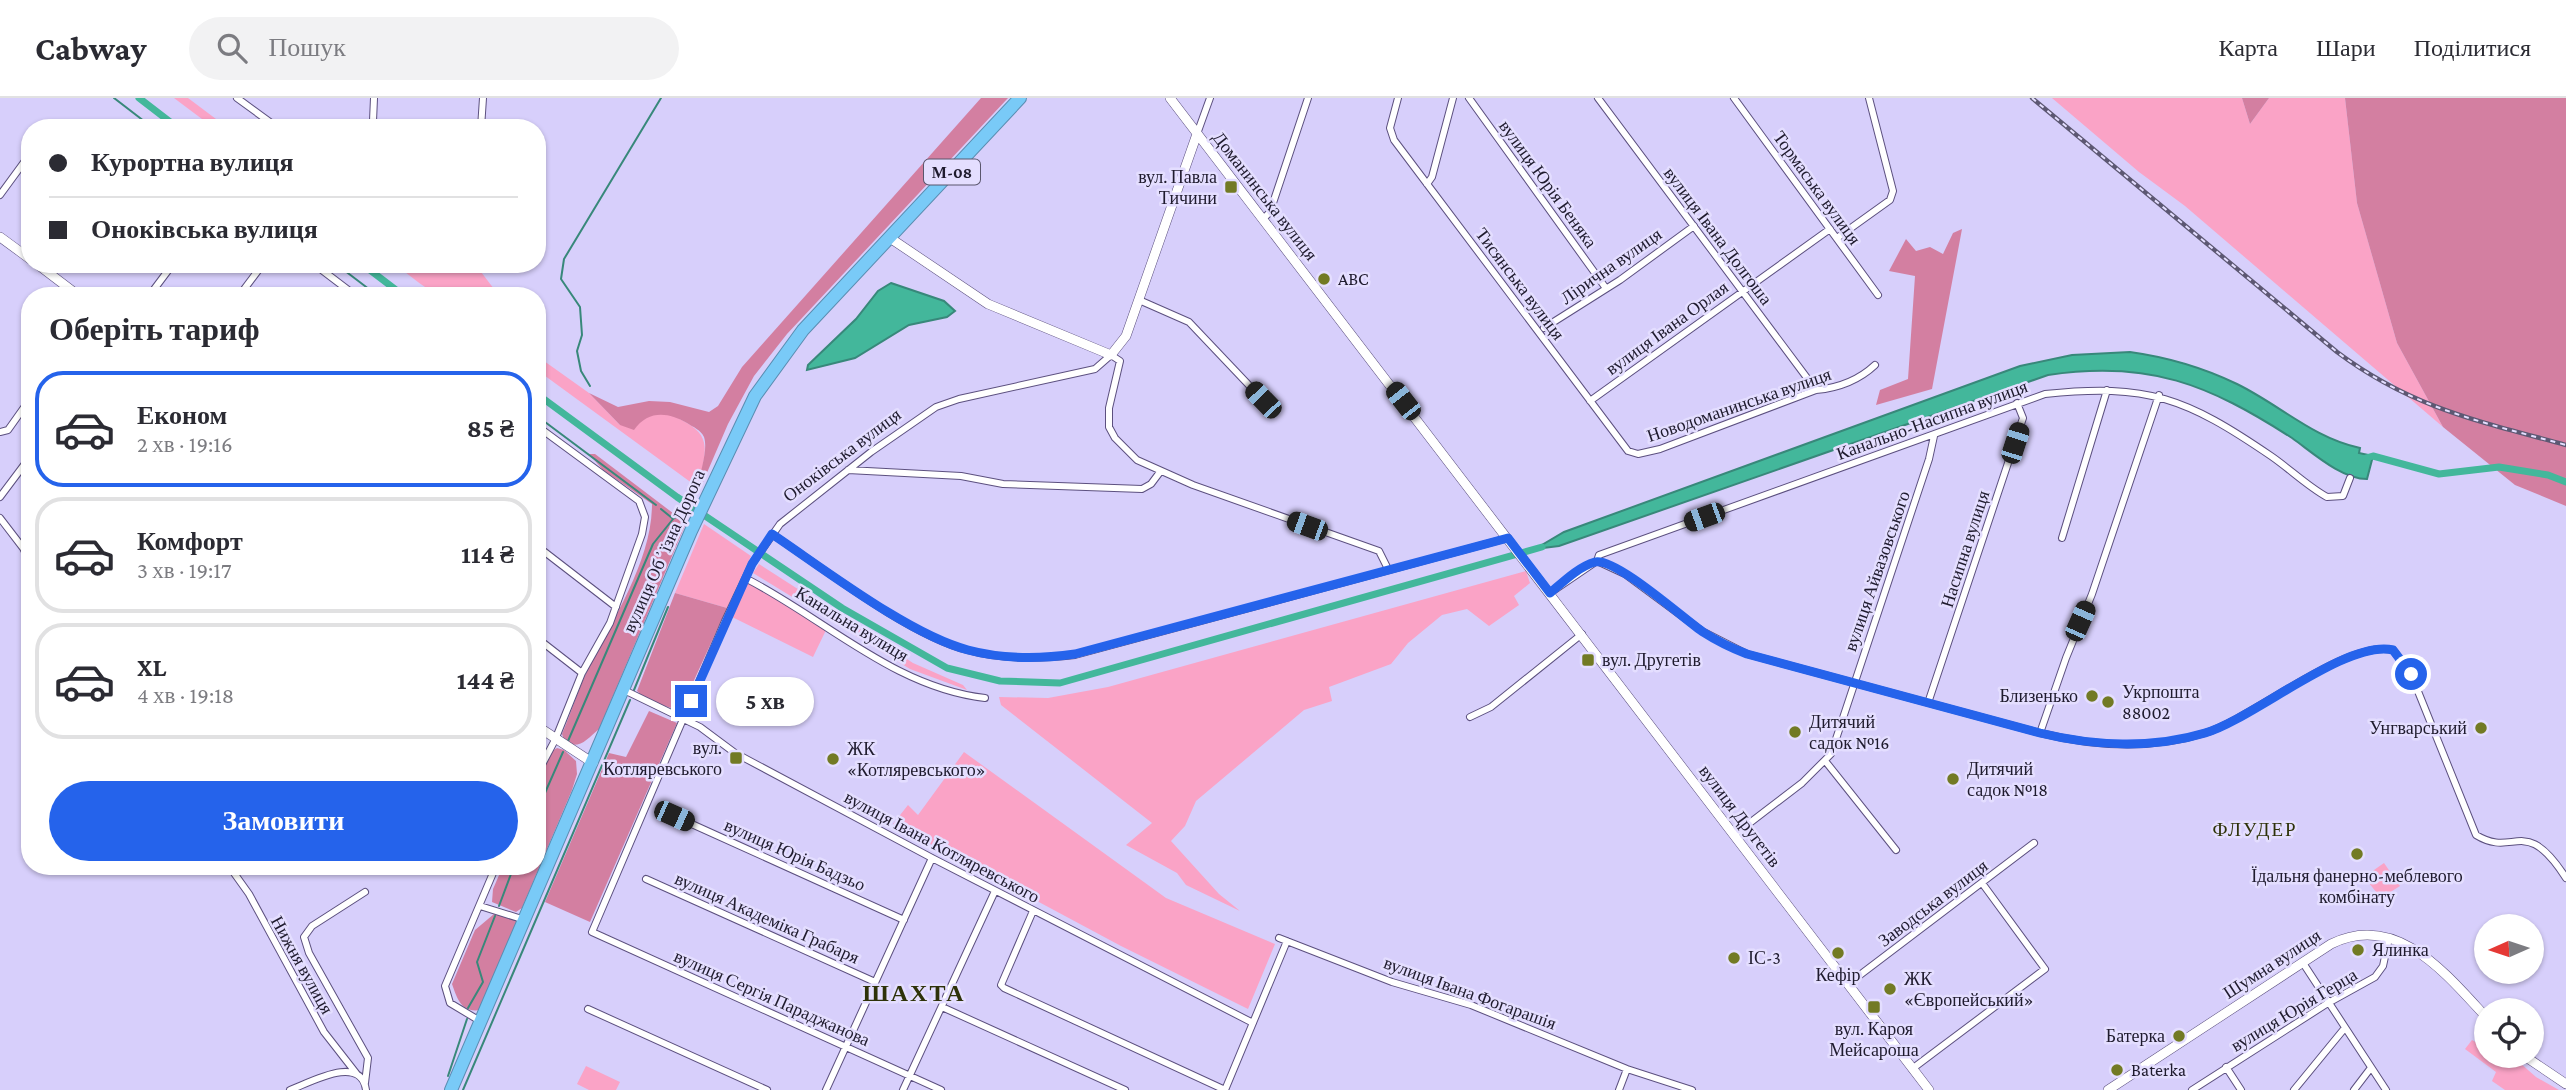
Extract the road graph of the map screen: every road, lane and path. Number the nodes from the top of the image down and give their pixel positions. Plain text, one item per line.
1 (237, 98) edge
2 (374, 98) edge
3 (483, 98) edge
4 (1020, 98) edge
5 (1170, 98) edge
6 (1210, 98) edge
7 (1308, 98) edge
8 (1398, 98) edge
9 (1453, 98) edge
10 (1469, 98) edge
11 (1598, 98) edge
12 (1734, 98) edge
13 (1869, 98) edge
14 (266, 119) edge
15 (373, 119) edge
16 (482, 119) edge
17 (1197, 134) junction
18 (21, 166) edge
19 (1427, 184) junction
20 (0, 195) edge
21 (1263, 219) junction
22 (1694, 226) junction
23 (1830, 229) junction
24 (0, 237) edge
25 (890, 238) junction
26 (1837, 239) junction
27 (21, 252) edge
28 (49, 273) edge
29 (257, 273) edge
30 (326, 273) edge
31 (67, 287) edge
32 (246, 287) edge
33 (344, 287) edge
34 (1605, 287) junction
35 (1742, 291) junction
36 (1878, 295) dead end
37 (1139, 300) junction
38 (1544, 328) dead end
39 (1111, 355) junction
40 (1875, 365) dead end
41 (1816, 390) junction
42 (2107, 390) junction
43 (2159, 395) junction
44 (1263, 400) dead end
45 (1590, 401) junction
46 (2017, 403) junction
47 (21, 412) edge
48 (0, 432) edge
49 (546, 433) edge
50 (1934, 436) junction
51 (871, 452) junction
52 (21, 469) edge
53 (848, 470) junction
54 (873, 470) junction
55 (1160, 471) junction
56 (2350, 478) dead end
57 (0, 497) edge
58 (0, 518) edge
59 (772, 534) junction
60 (2062, 538) dead end
61 (1511, 542) junction
62 (21, 545) edge
63 (546, 554) edge
64 (1597, 561) junction
65 (1526, 562) joint
66 (1388, 569) junction
67 (747, 579) junction
68 (1550, 593) junction
69 (616, 607) junction
70 (1582, 634) junction
71 (546, 645) edge
72 (582, 673) junction
73 (1854, 683) junction
74 (623, 690) junction
75 (985, 698) dead end
76 (1928, 703) junction
77 (1470, 717) dead end
78 (683, 718) junction
79 (546, 733) edge
80 (2040, 733) junction
81 (555, 740) junction
82 (546, 757) edge
83 (1826, 762) junction
84 (593, 763) junction
85 (674, 816) dead end
86 (1734, 835) junction
87 (2034, 843) dead end
88 (1896, 850) dead end
89 (932, 858) junction
90 (546, 872) edge
91 (235, 875) edge
92 (492, 875) edge
93 (544, 875) edge
94 (646, 878) dead end
95 (2566, 878) edge
96 (1982, 883) junction
97 (995, 891) junction
98 (365, 892) dead end
99 (480, 906) junction
100 (1033, 911) junction
101 (525, 920) junction
102 (904, 920) junction
103 (592, 932) joint
104 (1279, 938) dead end
105 (2389, 939) junction
106 (1287, 941) junction
107 (2303, 963) junction
108 (875, 982) junction
109 (1848, 984) junction
110 (2328, 1003) junction
111 (2474, 1005) edge
112 (942, 1007) junction
113 (588, 1009) dead end
114 (480, 1021) junction
115 (1252, 1023) junction
116 (2344, 1029) junction
117 (846, 1047) junction
118 (2226, 1068) junction
119 (2542, 1068) edge
120 (1627, 1069) junction
121 (1912, 1069) junction
122 (2370, 1069) junction
123 (356, 1073) junction
124 (910, 1076) junction
125 (2566, 1084) edge
126 (366, 1087) edge
127 (290, 1090) edge
128 (451, 1090) edge
129 (767, 1090) edge
130 (826, 1090) edge
131 (903, 1090) edge
132 (941, 1090) edge
133 (1125, 1090) edge
134 (1225, 1090) edge
135 (1619, 1090) edge
136 (1692, 1090) edge
137 (1929, 1090) edge
138 (2108, 1090) edge
139 (2192, 1090) edge
140 (2241, 1090) edge
141 (2294, 1090) edge
142 (2354, 1090) edge
143 (2386, 1090) edge

1 - 14 street
2 - 15 street
3 - 16 street
4 - 25 highway, вулиця Обʼїзна Дорога / М-08
5 - 17 main road, Доманинська вулиця
6 - 17 street
7 - 21 street
8 - 19 street, Тисянська вулиця
9 - 19 street
10 - 34 street, вулиця Юрія Беняка
11 - 22 street, вулиця Івана Долгоша
12 - 23 street, Тормаська вулиця
13 - 26 street
17 - 21 main road, Доманинська вулиця
17 - 37 main road, Оноківська вулиця
18 - 20 street
19 - 45 street, Тисянська вулиця
21 - 61 main road, Доманинська вулиця
22 - 34 street, Лірична вулиця
22 - 35 street, вулиця Івана Долгоша
23 - 26 street, Тормаська вулиця
23 - 35 street, вулиця Івана Орлая
24 - 27 main road
25 - 39 main road
25 - 74 highway, вулиця Обʼїзна Дорога / М-08
26 - 36 street, Тормаська вулиця
28 - 31 main road
29 - 32 street
30 - 33 street
34 - 38 street, Лірична вулиця
35 - 41 street, вулиця Івана Долгоша
35 - 45 street, вулиця Івана Орлая
37 - 39 main road, Оноківська вулиця
37 - 44 street
39 - 51 street, Оноківська вулиця
39 - 55 street
40 - 41 street, Новодоманинська вулиця
41 - 45 street, Новодоманинська вулиця
42 - 43 street, Канально-Насипна вулиця
42 - 46 street, Канально-Насипна вулиця
42 - 60 street
43 - 56 street, Канально-Насипна вулиця
43 - 80 street
46 - 50 street, Канально-Насипна вулиця
46 - 76 street, Насипна вулиця
47 - 48 street
49 - 69 street
50 - 64 street, Канально-Насипна вулиця
50 - 73 street, вулиця Айвазовського
51 - 53 street, Оноківська вулиця
51 - 54 street
52 - 57 street
53 - 54 street
53 - 59 street, Оноківська вулиця
54 - 55 street
55 - 66 street
58 - 62 street
59 - 66 street, Канальна вулиця
59 - 67 street, Оноківська вулиця
61 - 65 main road, Доманинська вулиця
61 - 66 street, Канальна вулиця
63 - 69 street
64 - 68 street, Канально-Насипна вулиця
64 - 73 street
65 - 68 main road, вулиця Другетів
67 - 75 street, Канальна вулиця
67 - 78 street, Оноківська вулиця
68 - 70 main road, вулиця Другетів
69 - 72 street
70 - 77 street
70 - 86 main road, вулиця Другетів
71 - 72 street
72 - 81 street
73 - 76 street
73 - 83 street, вулиця Айвазовського
74 - 78 street, вулиця Івана Котляревського
74 - 84 highway, вулиця Обʼїзна Дорога / М-08
76 - 80 street
78 - 89 street, вулиця Івана Котляревського
78 - 103 street, Оноківська вулиця
79 - 81 main road
80 - 95 street
81 - 82 street
81 - 84 main road
83 - 86 street
83 - 88 street
84 - 90 highway, вулиця Обʼїзна Дорога / М-08
85 - 102 street, вулиця Юрія Бадзьо
86 - 109 main road, вулиця Другетів
87 - 96 street, Заводська вулиця
89 - 97 street, вулиця Івана Котляревського
89 - 102 street
91 - 123 street, Нижня вулиця
92 - 99 street
93 - 101 highway, вулиця Обʼїзна Дорога / М-08
94 - 108 street, вулиця Академіка Грабаря
96 - 109 street, Заводська вулиця
96 - 121 street
97 - 100 street, вулиця Івана Котляревського
97 - 112 street
98 - 126 street
99 - 101 street
99 - 114 street
100 - 115 street, вулиця Івана Котляревського
100 - 134 street
101 - 114 highway, вулиця Обʼїзна Дорога / М-08
102 - 108 street
103 - 117 street, вулиця Сергія Параджанова
104 - 106 street, вулиця Івана Фогарашія
105 - 107 main road, Шумна вулиця
105 - 110 street, вулиця Юрія Герца
105 - 111 main road, Шумна вулиця
106 - 115 street
106 - 120 street, вулиця Івана Фогарашія
107 - 110 street
107 - 138 main road, Шумна вулиця
108 - 117 street
109 - 121 main road, вулиця Другетів
110 - 116 street
110 - 118 street, вулиця Юрія Герца
112 - 124 street
112 - 133 street
113 - 129 street
114 - 128 highway, вулиця Обʼїзна Дорога / М-08
115 - 134 street
116 - 122 street
116 - 141 street
117 - 124 street, вулиця Сергія Параджанова
117 - 130 street
118 - 139 street, вулиця Юрія Герца
118 - 140 street
119 - 125 main road
120 - 135 street
120 - 136 street, вулиця Івана Фогарашія
121 - 137 main road, вулиця Другетів
122 - 142 street
122 - 143 street
123 - 126 street, Нижня вулиця
123 - 127 street
124 - 131 street
124 - 132 street, вулиця Сергія Параджанова

